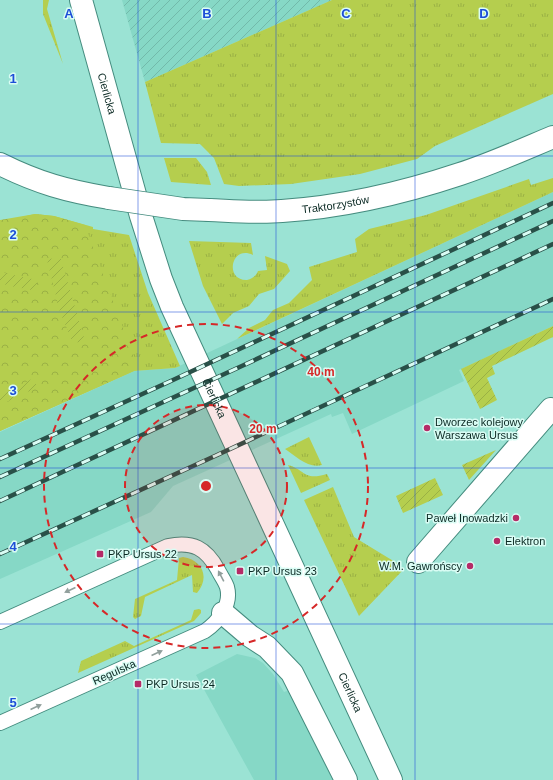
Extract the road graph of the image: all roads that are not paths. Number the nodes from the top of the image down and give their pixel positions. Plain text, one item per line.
1 (81, 0) edge
2 (553, 137) edge
3 (0, 164) edge
4 (552, 405) edge
5 (418, 562) dead end
6 (223, 613) junction
7 (0, 622) edge
8 (0, 723) edge
9 (346, 780) edge
10 (391, 780) edge

1 - 10 street, Cierlicka
2 - 3 street, Traktorzystów, bridge
4 - 5 street
6 -> 7 lane
8 -> 6 lane, Regulska
6 - 9 street

